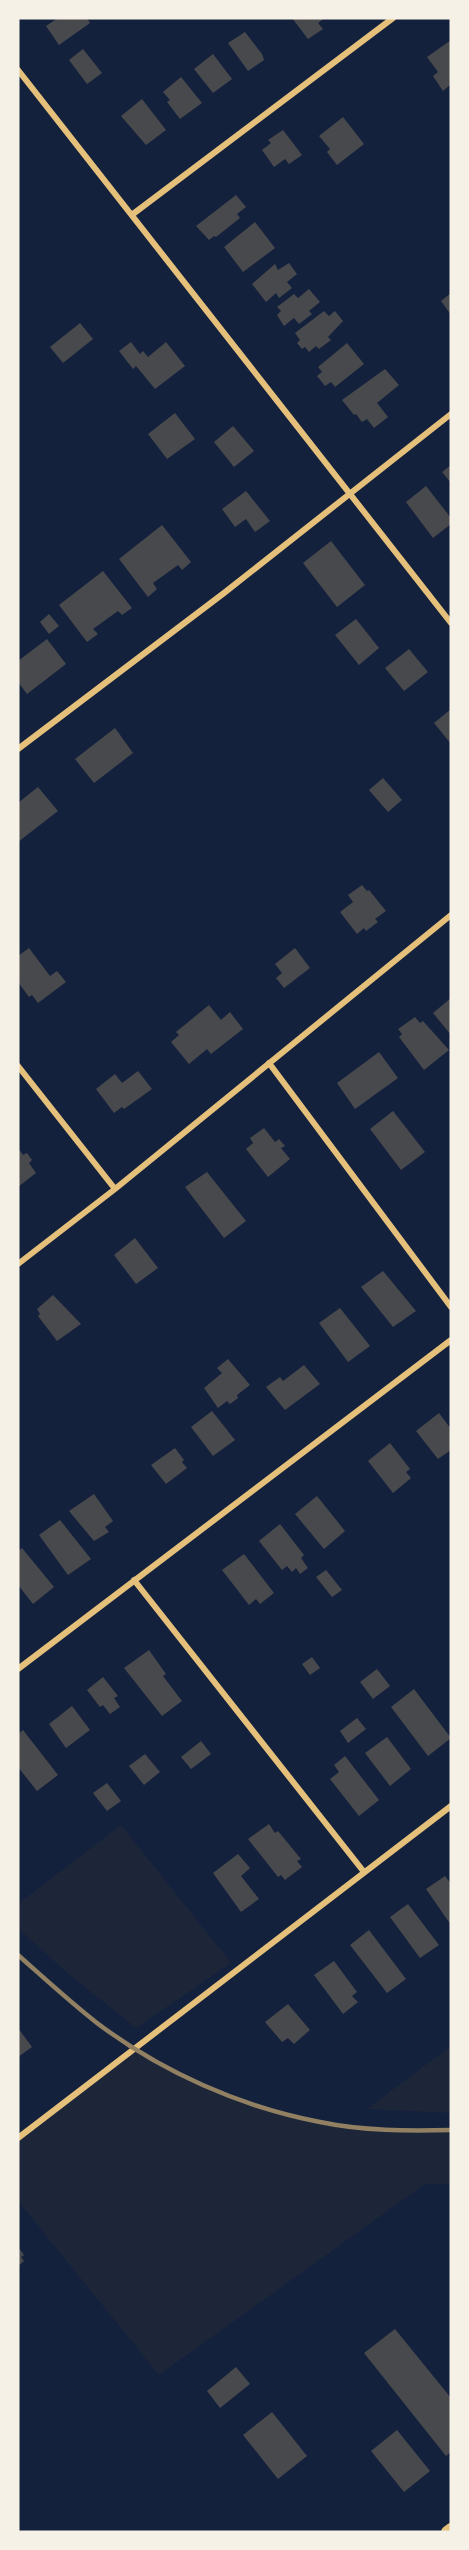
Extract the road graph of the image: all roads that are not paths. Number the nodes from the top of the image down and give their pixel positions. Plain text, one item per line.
1 (393, 18) edge
2 (18, 70) edge
3 (133, 214) junction
4 (451, 414) edge
5 (350, 493) junction
6 (451, 623) edge
7 (18, 749) edge
8 (451, 915) edge
9 (269, 1064) junction
10 (18, 1066) edge
11 (115, 1189) junction
12 (18, 1264) edge
13 (451, 1307) edge
14 (451, 1340) edge
15 (134, 1580) junction
16 (18, 1669) edge
17 (451, 1806) edge
18 (364, 1872) junction
19 (18, 2138) edge
20 (451, 2529) edge
21 (447, 2532) edge

1 - 3 street
2 - 3 street
3 - 5 street
4 - 5 street
5 - 6 street
5 - 7 street
8 - 9 street
9 - 11 street
9 - 13 street
10 - 11 street
11 - 12 street
14 - 15 street
15 - 16 street
15 - 18 street
17 - 18 street
18 - 19 street
20 - 21 main road

